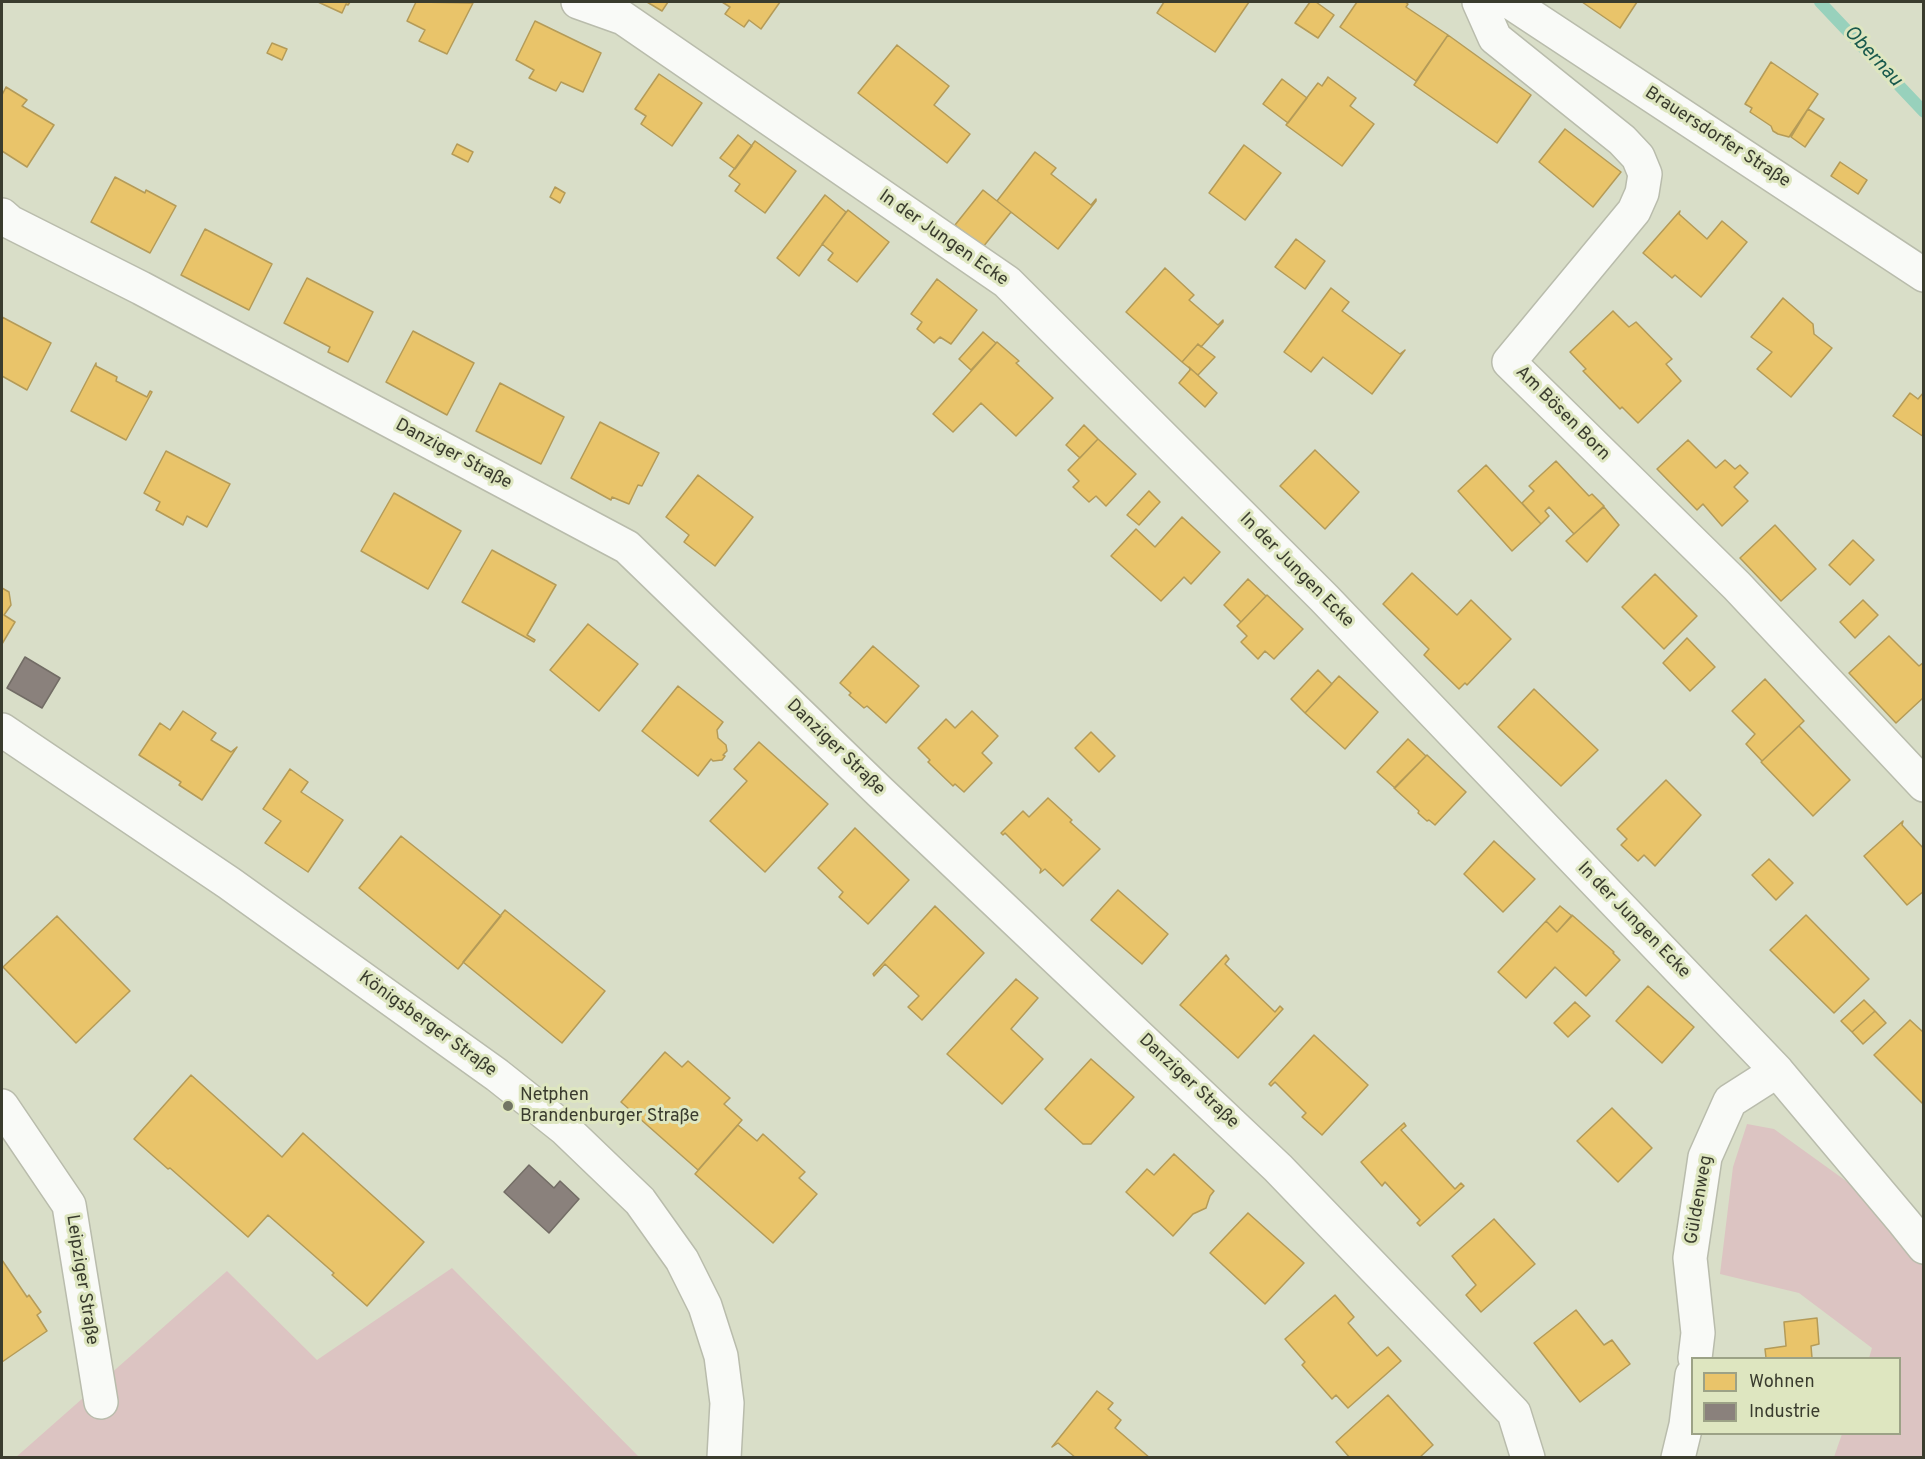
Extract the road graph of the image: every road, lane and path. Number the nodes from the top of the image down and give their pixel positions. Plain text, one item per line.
1 (578, 2) edge
2 (1479, 2) edge
3 (1510, 2) edge
4 (2, 215) edge
5 (1923, 275) edge
6 (2, 730) edge
7 (1923, 785) edge
8 (1777, 1071) junction
9 (2, 1106) edge
10 (1923, 1247) edge
11 (1695, 1357) edge
12 (1691, 1384) edge
13 (101, 1402) dead end
14 (724, 1458) edge
15 (1528, 1458) edge
16 (1678, 1458) edge

1 - 8 street, In der Jungen Ecke
2 - 7 street, Am Bösen Born
3 - 5 street, Brauersdorfer Straße
4 - 15 street, Danziger Straße
6 - 14 street, Königsberger Straße
8 - 10 street, In der Jungen Ecke
8 - 11 street, Güldenweg
9 - 13 street, Leipziger Straße
12 - 16 street

